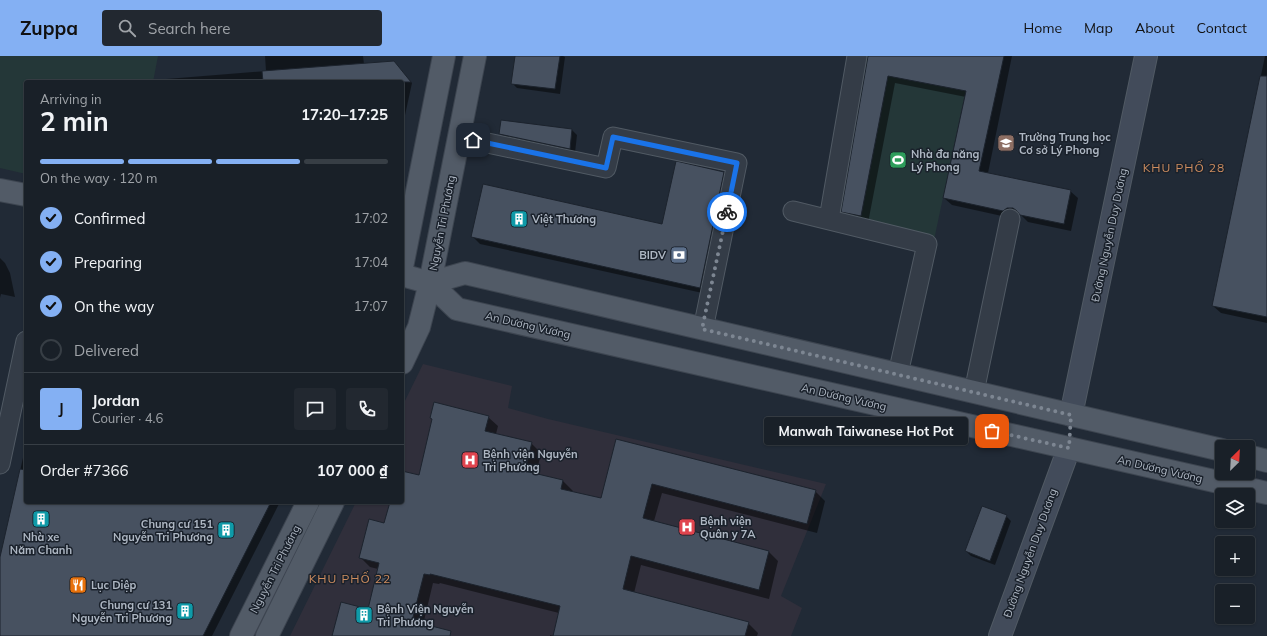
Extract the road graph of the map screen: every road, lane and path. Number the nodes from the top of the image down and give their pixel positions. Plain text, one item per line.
1 (444, 56) edge
2 (475, 56) edge
3 (857, 56) edge
4 (1146, 56) edge
5 (459, 138) junction
6 (0, 190) edge
7 (24, 195) edge
8 (793, 211) dead end
9 (1010, 219) dead end
10 (828, 220) junction
11 (404, 257) edge
12 (404, 276) edge
13 (430, 284) junction
14 (702, 329) junction
15 (24, 350) edge
16 (404, 359) edge
17 (898, 374) junction
18 (974, 392) junction
19 (1071, 415) junction
20 (966, 425) junction
21 (1069, 448) junction
22 (1215, 448) edge
23 (1255, 458) edge
24 (1267, 461) edge
25 (0, 464) edge
26 (1267, 493) edge
27 (307, 504) edge
28 (332, 504) edge
29 (275, 570) junction
30 (296, 579) junction
31 (241, 636) edge
32 (267, 636) edge
33 (1000, 636) edge

1 - 11 main road
2 - 5 main road, Nguyễn Tri Phương
3 - 10 street
4 - 19 street, Đường Nguyễn Duy Dương
5 - 13 main road, Nguyễn Tri Phương
5 - 14 street
6 - 7 main road
8 - 10 street
9 - 18 street
10 - 17 street
12 - 13 main road, An Dương Vương
13 - 14 main road
13 - 16 main road, Nguyễn Tri Phương
13 - 20 main road, An Dương Vương
14 - 17 main road
15 - 25 street
17 - 18 main road
18 - 19 main road
18 - 20 main road
19 - 21 main road
19 - 22 main road
20 - 21 main road, An Dương Vương
21 - 26 main road, An Dương Vương
21 - 33 street, Đường Nguyễn Duy Dương
23 - 24 main road
27 - 29 main road, Nguyễn Tri Phương
28 - 30 main road, Nguyễn Tri Phương
29 - 30 main road
29 - 31 main road, Nguyễn Tri Phương
30 - 32 main road, Nguyễn Tri Phương

